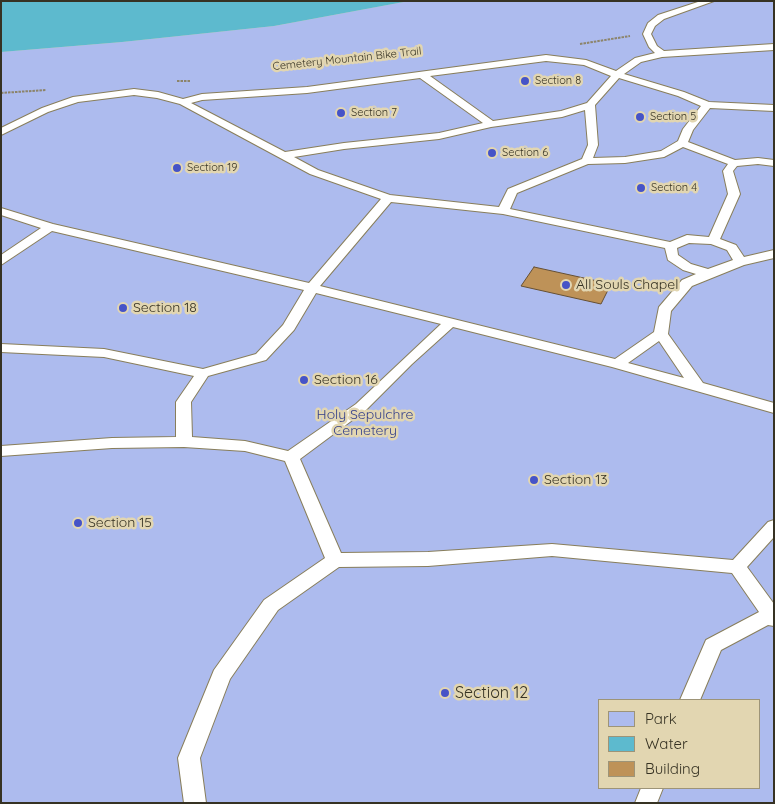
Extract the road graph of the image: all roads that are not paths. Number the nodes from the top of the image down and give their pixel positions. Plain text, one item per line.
1 (710, 1) edge
2 (774, 47) edge
3 (751, 50) junction
4 (662, 54) junction
5 (774, 55) edge
6 (421, 74) junction
7 (617, 75) junction
8 (183, 102) junction
9 (590, 105) junction
10 (707, 105) junction
11 (774, 108) edge
12 (491, 124) junction
13 (1, 132) edge
14 (682, 143) junction
15 (282, 156) junction
16 (586, 161) junction
17 (734, 163) junction
18 (774, 163) edge
19 (388, 198) junction
20 (1, 211) edge
21 (503, 211) junction
22 (50, 227) junction
23 (713, 241) junction
24 (671, 246) junction
25 (774, 254) edge
26 (1, 261) edge
27 (740, 262) junction
28 (708, 273) junction
29 (312, 288) junction
30 (450, 323) junction
31 (661, 334) junction
32 (1, 348) edge
33 (617, 364) junction
34 (203, 373) junction
35 (697, 386) junction
36 (774, 408) edge
37 (184, 442) junction
38 (1, 451) edge
39 (291, 457) junction
40 (774, 526) edge
41 (335, 560) junction
42 (737, 567) junction
43 (772, 617) edge
44 (690, 699) edge
45 (652, 789) edge
46 (195, 803) edge
47 (646, 803) edge

1 - 4 lane
2 - 3 lane
3 - 4 lane
3 - 5 lane
4 - 7 lane
6 - 7 lane
6 - 8 lane
6 - 12 lane
7 - 9 lane
7 - 10 lane
8 - 13 lane
8 - 15 lane
9 - 12 lane
9 - 16 lane
10 - 11 lane
10 - 14 lane
12 - 15 lane
14 - 16 lane
14 - 17 lane
15 - 19 lane
16 - 21 lane
17 - 18 lane
17 - 23 lane
19 - 21 lane
19 - 29 lane
20 - 22 lane
21 - 24 lane
22 - 26 lane
22 - 29 lane
23 - 24 lane
23 - 27 lane
24 - 28 lane
25 - 27 lane
27 - 28 lane
28 - 31 lane
29 - 30 lane
29 - 34 lane
30 - 33 lane
30 - 39 lane
31 - 33 lane
31 - 35 lane
32 - 34 lane
33 - 35 lane
34 - 37 lane
35 - 36 lane
37 - 38 lane
37 - 39 lane
39 - 41 lane
40 - 42 lane
41 - 42 lane
41 - 46 lane
42 - 43 lane
43 - 44 lane
45 - 47 lane

